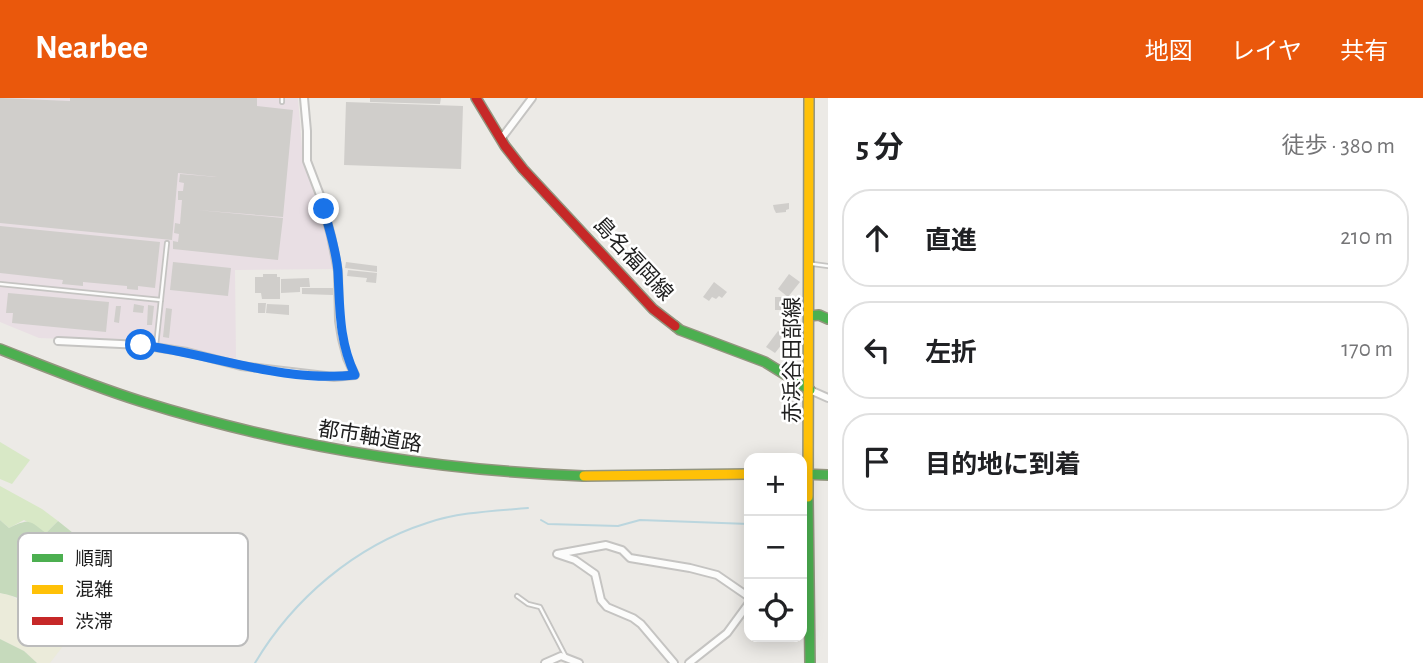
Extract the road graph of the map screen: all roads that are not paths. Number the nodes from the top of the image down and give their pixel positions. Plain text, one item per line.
1 (304, 98) edge
2 (475, 98) edge
3 (533, 98) edge
4 (809, 98) edge
5 (501, 139) junction
6 (167, 243) dead end
7 (809, 264) junction
8 (828, 266) edge
9 (0, 284) edge
10 (161, 300) junction
11 (809, 316) junction
12 (828, 319) edge
13 (58, 341) dead end
14 (156, 346) junction
15 (0, 349) edge
16 (810, 390) junction
17 (828, 398) edge
18 (807, 453) edge
19 (744, 474) edge
20 (807, 474) edge
21 (828, 475) edge
22 (805, 579) edge
23 (744, 594) edge
24 (517, 596) dead end
25 (744, 610) edge
26 (566, 657) junction
27 (545, 663) edge
28 (579, 663) edge
29 (674, 663) edge
30 (689, 663) edge
31 (810, 663) edge

1 - 14 street
2 - 5 main road, 島名福岡線
3 - 5 street
4 - 7 main road, 赤浜谷田部線
5 - 16 main road, 島名福岡線
6 - 10 lane
7 - 8 lane
7 - 11 main road, 赤浜谷田部線
9 - 10 lane
10 - 14 lane
11 - 12 main road
11 - 16 main road, 赤浜谷田部線
13 - 14 street
15 - 19 main road, 都市軸道路
16 - 17 street
16 - 18 main road, 赤浜谷田部線
20 - 21 main road
22 - 31 main road, 赤浜谷田部線
23 - 29 street
24 - 26 lane
25 - 30 street
26 - 27 street
26 - 28 street

